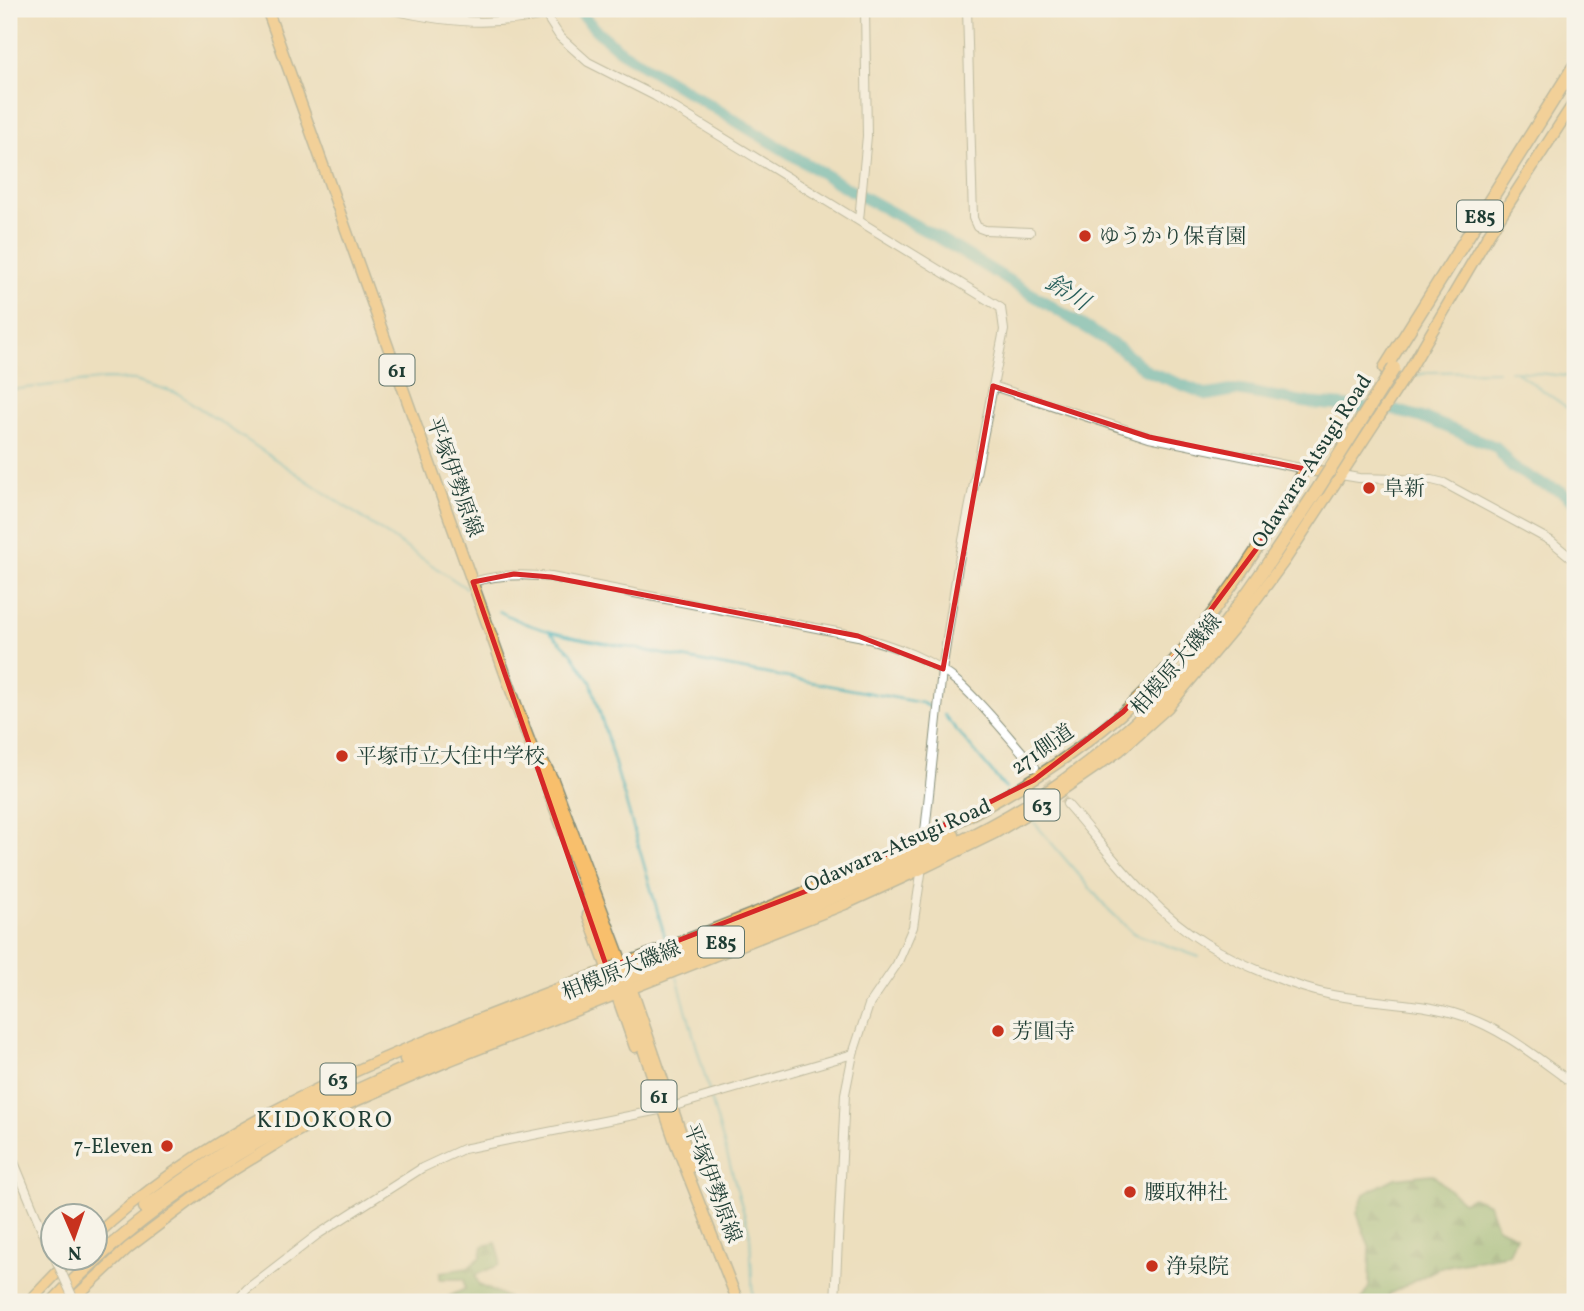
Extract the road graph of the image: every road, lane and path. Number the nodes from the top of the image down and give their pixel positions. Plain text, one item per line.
1 (267, 9) edge
2 (388, 9) edge
3 (573, 9) edge
4 (865, 9) edge
5 (967, 9) edge
6 (547, 12) edge
7 (1574, 71) edge
8 (1575, 101) edge
9 (859, 218) junction
10 (1030, 232) dead end
11 (993, 386) junction
12 (1305, 469) junction
13 (1341, 475) junction
14 (1313, 491) junction
15 (1575, 561) edge
16 (472, 582) junction
17 (942, 671) junction
18 (526, 732) junction
19 (1035, 767) tunnel mouth
20 (1067, 804) tunnel mouth
21 (925, 832) dead end
22 (921, 874) dead end
23 (611, 956) dead end
24 (622, 963) junction
25 (607, 968) junction
26 (631, 987) junction
27 (621, 996) junction
28 (853, 1054) junction
29 (1575, 1085) edge
30 (668, 1107) junction
31 (9, 1150) edge
32 (38, 1220) edge
33 (108, 1226) edge
34 (108, 1238) edge
35 (58, 1272) edge
36 (61, 1272) edge
37 (71, 1272) edge
38 (29, 1302) edge
39 (42, 1302) edge
40 (53, 1302) edge
41 (70, 1302) edge
42 (75, 1302) edge
43 (234, 1302) edge
44 (737, 1302) edge
45 (835, 1302) edge

1 - 16 main road, 平塚伊勢原線 / 61
2 - 6 street
3 - 6 street
4 - 9 street
5 - 10 street
6 - 9 street
7 - 14 highway, Odawara-Atsugi Road / E85
8 - 13 main road, 63
9 - 11 street
11 - 12 street
11 - 17 street
12 - 13 main road
12 - 24 main road, 271側道 / 63
13 - 15 street
13 - 26 main road, 相模原大磯線 / 63
14 - 34 highway, Odawara-Atsugi Road / E85
14 - 40 highway, Odawara-Atsugi Road / E85
16 - 17 street
16 - 18 main road, 平塚伊勢原線 / 61
17 - 19 street
17 - 21 street
18 - 23 main road, 平塚伊勢原線 / 61
18 - 24 main road
18 - 25 main road
20 - 29 street
22 - 28 street
24 - 25 main road, 相模原大磯線 / 63
25 - 33 main road, 相模原大磯線 / 63
26 - 27 main road, 相模原大磯線 / 63
26 - 30 main road
27 - 30 main road
27 - 41 main road, 相模原大磯線 / 63
28 - 30 street
28 - 45 street
30 - 43 street
30 - 44 main road, 平塚伊勢原線
31 - 32 street
35 - 38 main road
36 - 42 street, bridge
37 - 39 highway

